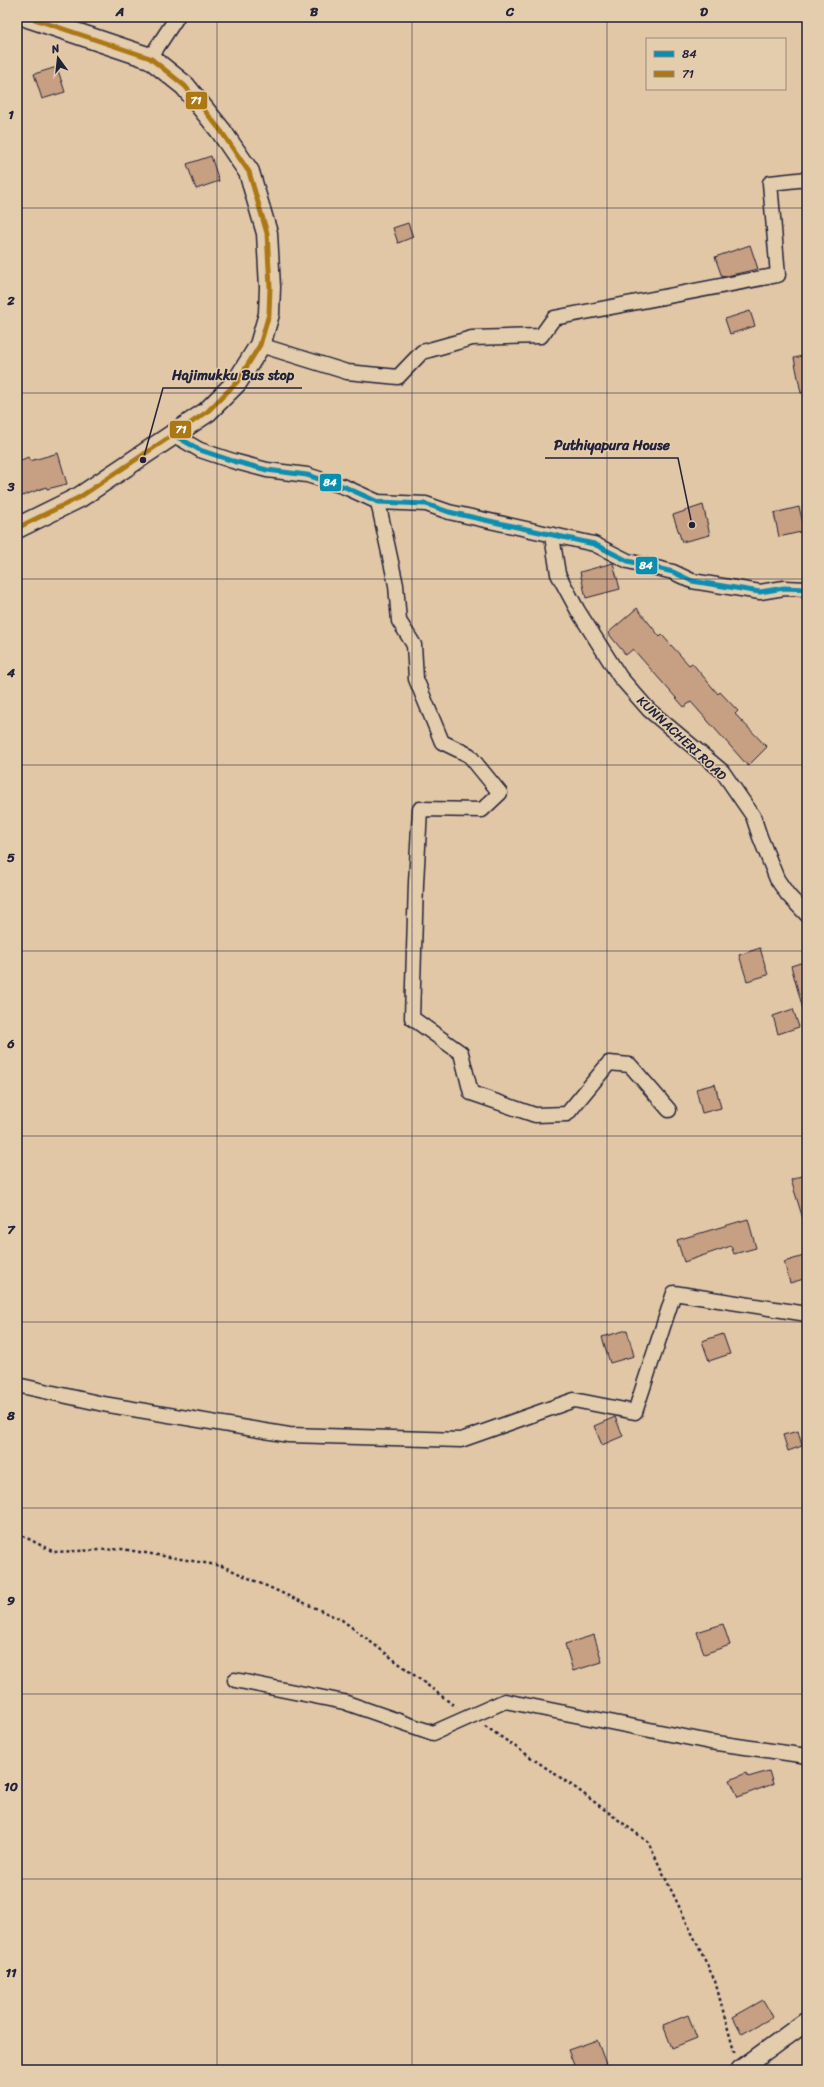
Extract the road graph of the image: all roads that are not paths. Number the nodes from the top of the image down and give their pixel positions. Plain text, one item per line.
1 (28, 17) edge
2 (177, 17) edge
3 (150, 58) junction
4 (807, 179) edge
5 (260, 346) junction
6 (174, 435) junction
7 (378, 502) junction
8 (17, 528) edge
9 (552, 536) junction
10 (807, 589) edge
11 (807, 916) edge
12 (669, 1110) dead end
13 (807, 1314) edge
14 (17, 1385) edge
15 (235, 1680) dead end
16 (807, 1756) edge
17 (807, 2021) edge
18 (740, 2070) edge

1 - 3 main road
2 - 3 street
3 - 5 main road
4 - 5 street
5 - 6 main road
6 - 7 street
6 - 8 main road
7 - 9 street
7 - 12 street
9 - 10 street
9 - 11 street, KUNNACHERI ROAD
13 - 14 street
15 - 16 street
17 - 18 street

